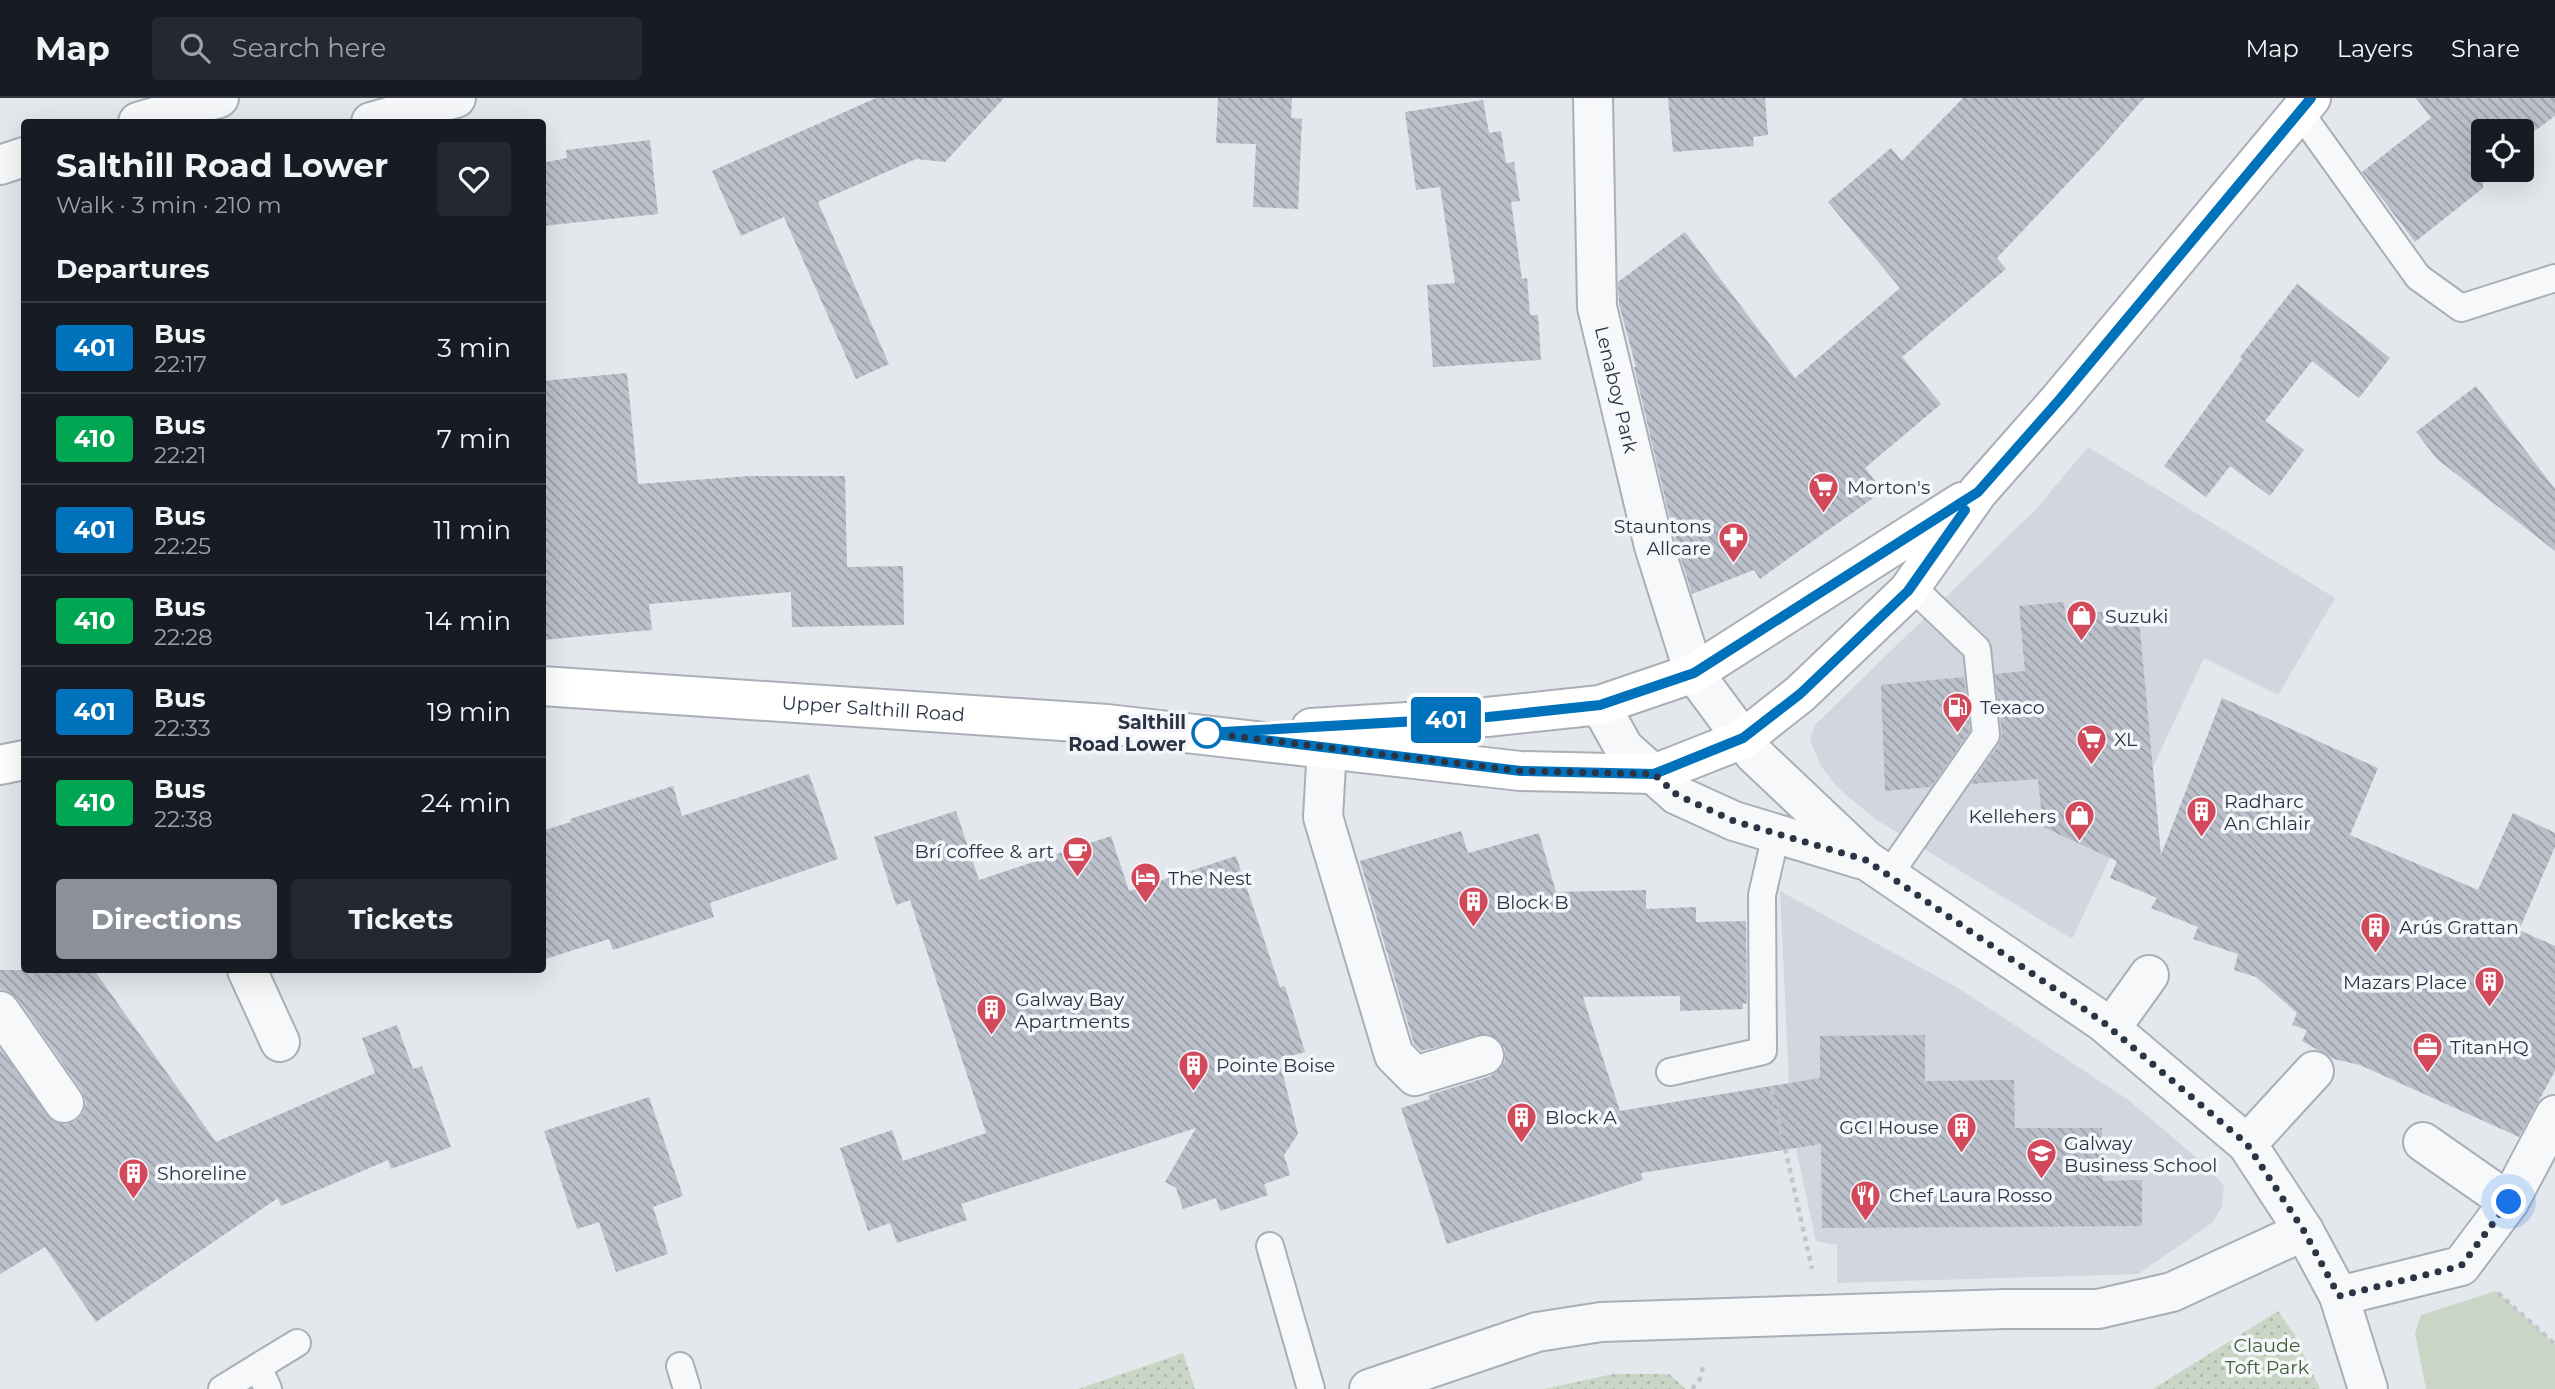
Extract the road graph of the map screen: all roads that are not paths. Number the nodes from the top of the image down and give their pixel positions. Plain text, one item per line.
1 (219, 98) edge
2 (456, 98) edge
3 (1593, 98) edge
4 (2305, 104) edge
5 (148, 119) edge
6 (382, 119) edge
7 (21, 158) edge
8 (0, 165) edge
9 (2555, 278) edge
10 (1978, 492) junction
11 (1911, 586) junction
12 (1694, 673) junction
13 (546, 686) edge
14 (1600, 705) junction
15 (1206, 733) junction
16 (1743, 738) junction
17 (1327, 747) junction
18 (21, 761) edge
19 (0, 765) edge
20 (1654, 774) junction
21 (1776, 834) junction
22 (1877, 868) junction
23 (248, 973) edge
24 (2149, 975) dead end
25 (0, 1011) edge
26 (2111, 1028) junction
27 (280, 1042) dead end
28 (1484, 1055) dead end
29 (2314, 1071) dead end
30 (1670, 1072) dead end
31 (64, 1103) dead end
32 (2555, 1115) edge
33 (2423, 1142) dead end
34 (2247, 1144) junction
35 (2509, 1202) junction
36 (2304, 1231) junction
37 (1270, 1246) dead end
38 (2339, 1296) junction
39 (297, 1343) dead end
40 (263, 1378) edge
41 (222, 1389) edge
42 (1311, 1389) edge
43 (1369, 1389) edge
44 (2368, 1389) edge

1 - 5 street
2 - 6 street
3 - 12 street, Lenaboy Park
4 - 9 lane
4 - 10 main road
7 - 8 street
10 - 11 main road, Upper Salthill Road
10 - 12 main road, Upper Salthill Road
11 - 16 main road, Upper Salthill Road
11 - 22 lane
12 - 14 main road, Upper Salthill Road
12 - 16 street, Lenaboy Park
13 - 15 main road, Upper Salthill Road
14 - 15 main road, Upper Salthill Road
14 - 20 street
15 - 17 main road, Upper Salthill Road
16 - 20 main road, Upper Salthill Road
16 - 22 street, Lenaboy Park
17 - 20 main road, Upper Salthill Road
17 - 28 street
18 - 19 main road
20 - 21 street
21 - 22 street
21 - 30 lane
22 - 26 street
23 - 27 street
24 - 26 street
25 - 31 street
26 - 34 street
29 - 34 street
32 - 35 street
33 - 35 street
34 - 36 street
35 - 38 street
36 - 38 street
36 - 43 street
37 - 42 lane
38 - 44 street
39 - 40 lane
40 - 41 lane

